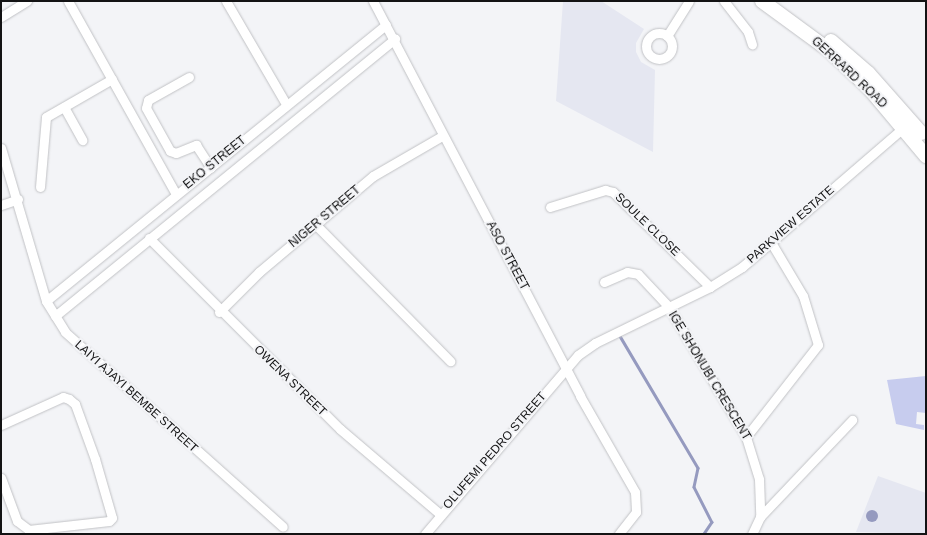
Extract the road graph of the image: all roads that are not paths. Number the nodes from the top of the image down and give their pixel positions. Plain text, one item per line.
1 (27, 1) edge
2 (68, 1) edge
3 (226, 1) edge
4 (373, 1) edge
5 (688, 1) edge
6 (724, 1) edge
7 (762, 1) edge
8 (778, 1) edge
9 (1, 17) edge
10 (386, 25) junction
11 (667, 36) dead end
12 (394, 39) junction
13 (752, 44) dead end
14 (189, 77) dead end
15 (112, 79) junction
16 (286, 104) junction
17 (64, 107) junction
18 (904, 127) junction
19 (442, 136) junction
20 (82, 140) dead end
21 (926, 140) edge
22 (1, 148) edge
23 (926, 156) edge
24 (211, 168) junction
25 (40, 187) dead end
26 (176, 194) junction
27 (18, 199) junction
28 (1, 205) edge
29 (550, 207) dead end
30 (317, 226) junction
31 (149, 238) junction
32 (772, 244) junction
33 (604, 282) dead end
34 (710, 287) junction
35 (46, 302) junction
36 (668, 306) junction
37 (219, 312) junction
38 (55, 316) junction
39 (450, 361) dead end
40 (566, 368) junction
41 (852, 420) dead end
42 (1, 426) edge
43 (746, 437) junction
44 (1, 478) edge
45 (440, 514) junction
46 (760, 517) junction
47 (283, 527) dead end
48 (425, 534) edge
49 (619, 534) edge
50 (752, 534) edge

1 - 9 street
2 - 15 street
3 - 16 street
4 - 10 street, ASO STREET
5 - 11 street
6 - 13 street
7 - 18 main road, GERRARD ROAD
8 - 21 main road
10 - 12 street, ASO STREET
10 - 16 street, EKO STREET
12 - 19 street, ASO STREET
12 - 31 street, EKO STREET
14 - 24 street
15 - 17 street
15 - 26 street
16 - 24 street, EKO STREET
17 - 20 street
17 - 25 street
18 - 23 main road, GERRARD ROAD
18 - 32 street, PARKVIEW ESTATE
19 - 30 street, NIGER STREET
19 - 40 street, ASO STREET
22 - 27 street, LAIYI AJAYI BEMBE STREET
24 - 26 street, EKO STREET
26 - 35 street, EKO STREET
27 - 28 street
27 - 35 street, LAIYI AJAYI BEMBE STREET
29 - 34 street, SOULE CLOSE
30 - 37 street, NIGER STREET
30 - 39 street
31 - 37 street, OWENA STREET
31 - 38 street, EKO STREET
32 - 34 street, PARKVIEW ESTATE
32 - 43 street
33 - 36 street, IGE SHONUBI CRESCENT
34 - 36 street, PARKVIEW ESTATE
35 - 38 street, LAIYI AJAYI BEMBE STREET
36 - 40 street, PARKVIEW ESTATE
36 - 43 street, IGE SHONUBI CRESCENT
37 - 45 street, OWENA STREET
38 - 47 street, LAIYI AJAYI BEMBE STREET
40 - 45 street, OLUFEMI PEDRO STREET
40 - 49 street, ASO STREET
41 - 46 street
42 - 44 street
43 - 46 street, IGE SHONUBI CRESCENT
45 - 48 street, OLUFEMI PEDRO STREET
46 - 50 street

